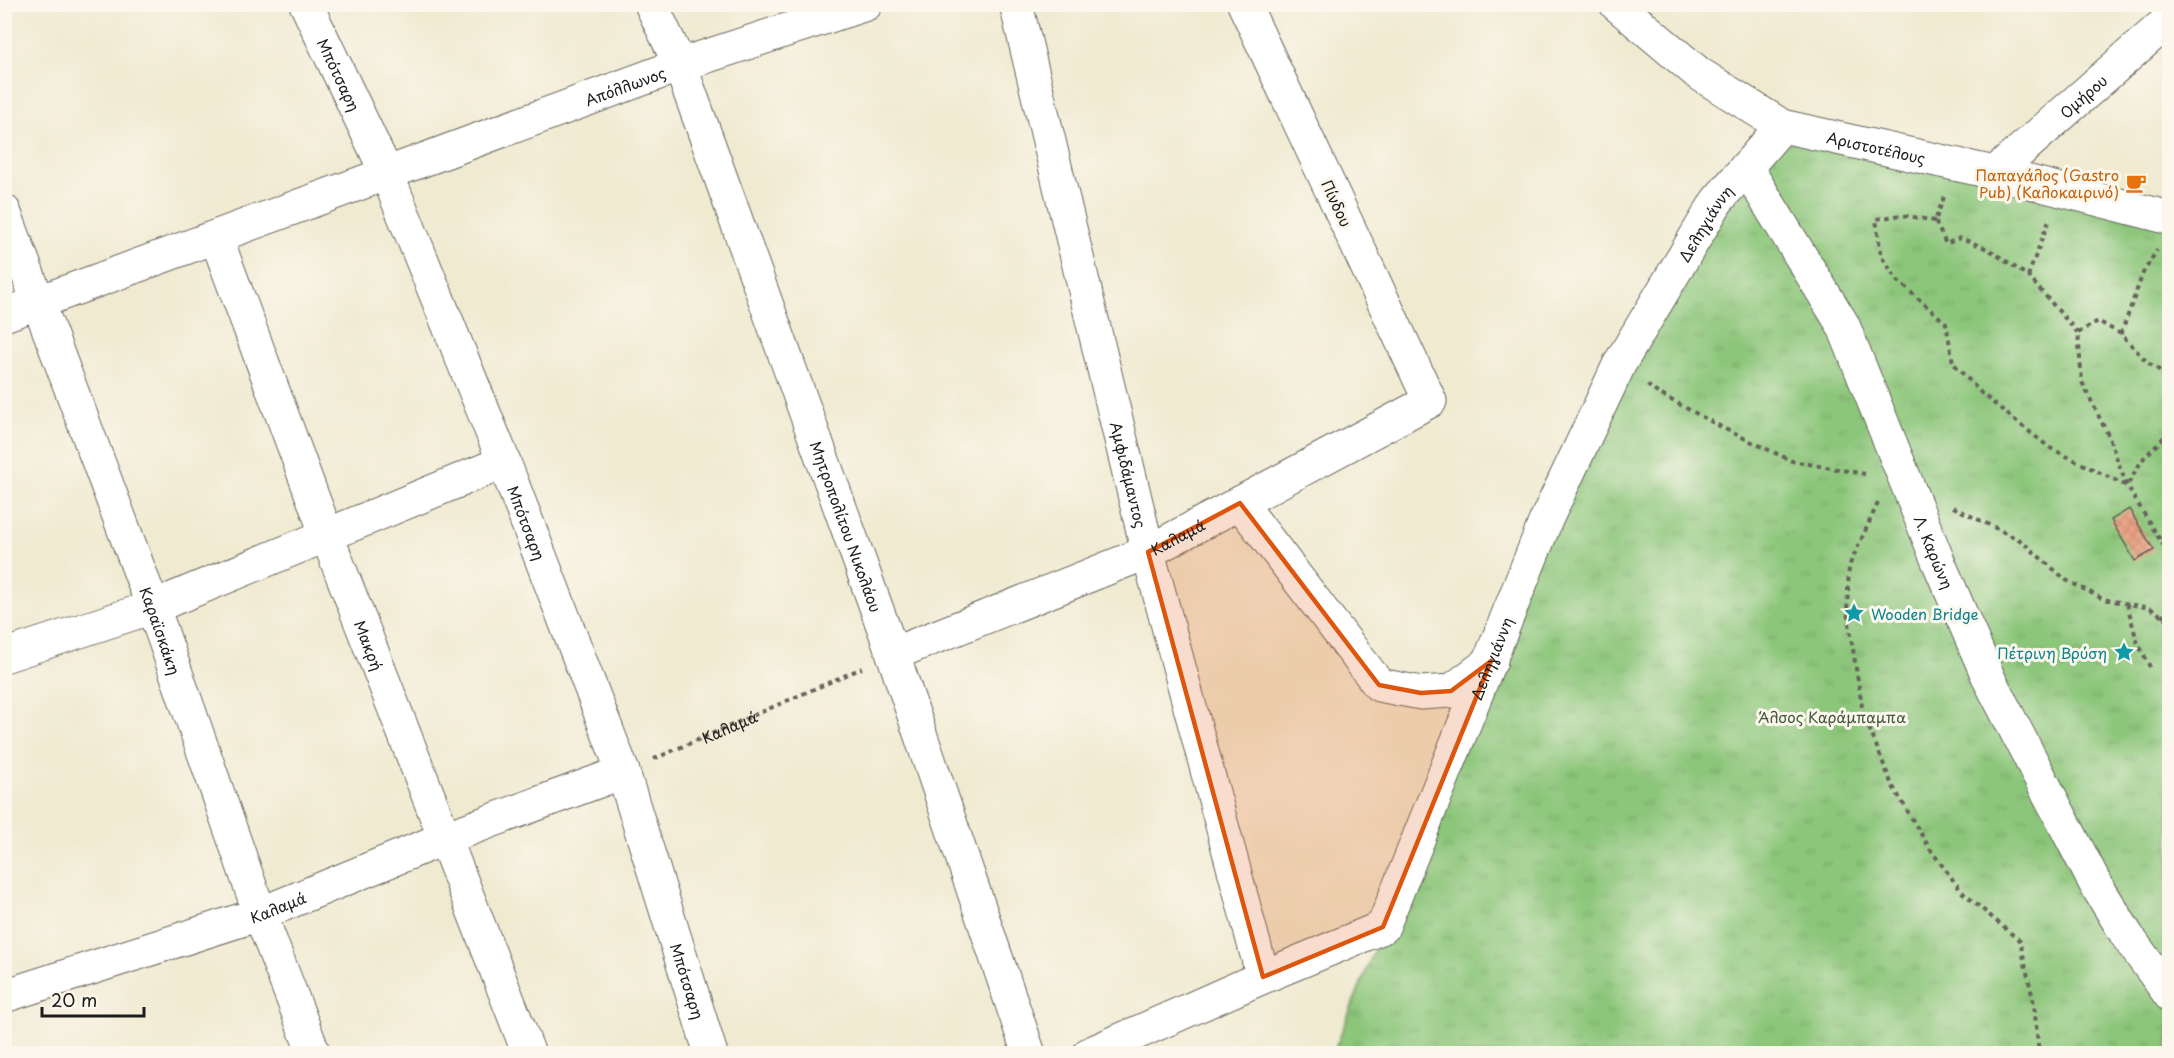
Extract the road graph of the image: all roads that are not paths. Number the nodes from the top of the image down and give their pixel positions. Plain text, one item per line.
1 (306, 4) edge
2 (651, 4) edge
3 (866, 4) edge
4 (1016, 4) edge
5 (1244, 4) edge
6 (1616, 4) edge
7 (2169, 19) edge
8 (680, 65) junction
9 (1782, 126) junction
10 (1746, 167) junction
11 (1979, 170) junction
12 (387, 174) junction
13 (4, 211) edge
14 (2164, 233) edge
15 (216, 237) junction
16 (39, 302) junction
17 (4, 315) edge
18 (1430, 401) joint
19 (504, 462) junction
20 (1240, 503) junction
21 (327, 536) junction
22 (1148, 552) junction
23 (153, 607) junction
24 (893, 654) junction
25 (4, 656) edge
26 (1491, 661) junction
27 (623, 772) junction
28 (445, 838) junction
29 (260, 914) junction
30 (1263, 977) junction
31 (2169, 995) edge
32 (4, 996) edge
33 (314, 1053) edge
34 (529, 1053) edge
35 (711, 1053) edge
36 (1029, 1053) edge
37 (1089, 1053) edge

1 - 12 street, Μπότσαρη
2 - 8 street, Μητροπολίτου Νικολάου
3 - 8 street, Απόλλωνος
4 - 22 street, Αμφιδάμαντος
5 - 18 street, Πίνδου
6 - 9 street, Αριστοτέλους
7 - 11 street, Ομήρου
8 - 12 street, Απόλλωνος
8 - 24 street, Μητροπολίτου Νικολάου
9 - 10 street, Δεληγιάννη
9 - 11 street, Αριστοτέλους
10 - 26 street, Δεληγιάννη
10 - 31 street, Λ. Καρώνη
11 - 14 street, Αριστοτέλους
12 - 15 street, Απόλλωνος
12 - 19 street, Μπότσαρη
13 - 16 street, Καραϊσκάκη
15 - 16 street, Απόλλωνος
15 - 21 street, Μακρή
16 - 17 street
16 - 23 street, Καραϊσκάκη
18 - 20 street, Καλαμά
19 - 21 street
19 - 27 street, Μπότσαρη
20 - 22 street, Καλαμά
20 - 26 street
21 - 23 street
21 - 28 street, Μακρή
22 - 24 street, Καλαμά
22 - 30 street, Αμφιδάμαντος
23 - 25 street
23 - 29 street, Καραϊσκάκη
24 - 36 street, Μητροπολίτου Νικολάου
26 - 30 street, Δεληγιάννη
27 - 28 street, Καλαμά
27 - 35 street, Μπότσαρη
28 - 29 street, Καλαμά
28 - 34 street, Μακρή
29 - 32 street, Καλαμά
29 - 33 street, Καραϊσκάκη
30 - 37 street, Δεληγιάννη

